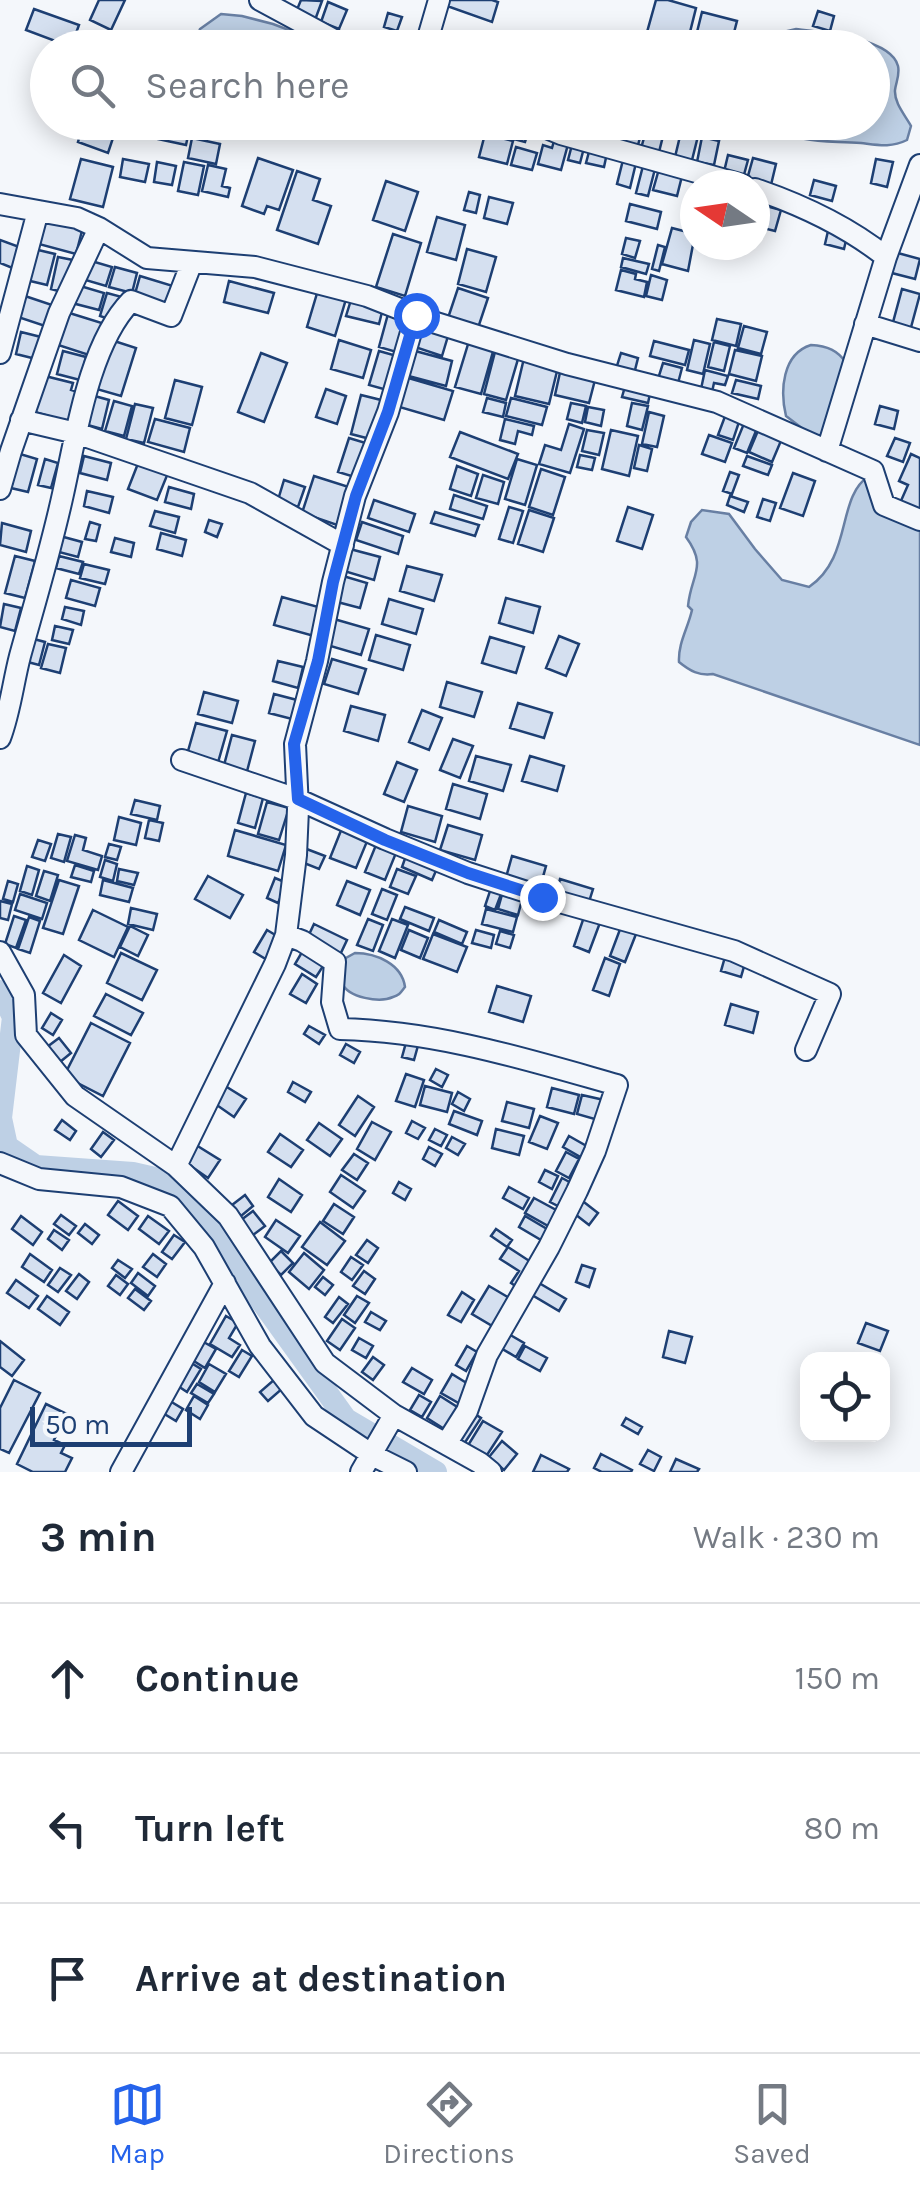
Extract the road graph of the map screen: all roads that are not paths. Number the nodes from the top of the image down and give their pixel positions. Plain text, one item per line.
1 (260, 0) edge
2 (439, 0) edge
3 (316, 30) edge
4 (431, 30) edge
5 (583, 140) edge
6 (920, 165) edge
7 (690, 170) edge
8 (770, 194) edge
9 (0, 204) edge
10 (38, 211) junction
11 (99, 228) junction
12 (886, 258) junction
13 (192, 262) junction
14 (416, 315) junction
15 (866, 324) junction
16 (920, 341) edge
17 (0, 353) edge
18 (22, 420) junction
19 (76, 434) junction
20 (827, 451) junction
21 (0, 489) edge
22 (920, 520) edge
23 (343, 545) junction
24 (0, 738) edge
25 (182, 760) dead end
26 (298, 799) junction
27 (286, 935) junction
28 (0, 952) edge
29 (806, 1050) dead end
30 (0, 1163) edge
31 (176, 1166) junction
32 (226, 1283) junction
33 (394, 1415) junction
34 (446, 1444) junction
35 (366, 1463) edge
36 (121, 1472) edge
37 (406, 1472) edge
38 (490, 1472) edge

1 - 3 street
2 - 4 street
5 - 7 street
6 - 12 street
8 - 12 street
9 - 10 street
10 - 11 street
10 - 17 street
11 - 13 street
11 - 18 street
12 - 15 street
13 - 14 street
13 - 19 street
14 - 20 street
14 - 23 street
15 - 16 street
15 - 20 street
18 - 19 street
18 - 21 street
19 - 23 street
19 - 24 street
20 - 22 street
23 - 26 street
25 - 26 street
26 - 27 street
26 - 29 street
27 - 31 street
27 - 34 street
28 - 31 street
30 - 32 street
31 - 33 street
32 - 35 street
32 - 36 street
33 - 34 street
33 - 35 street
34 - 38 street
35 - 37 street

